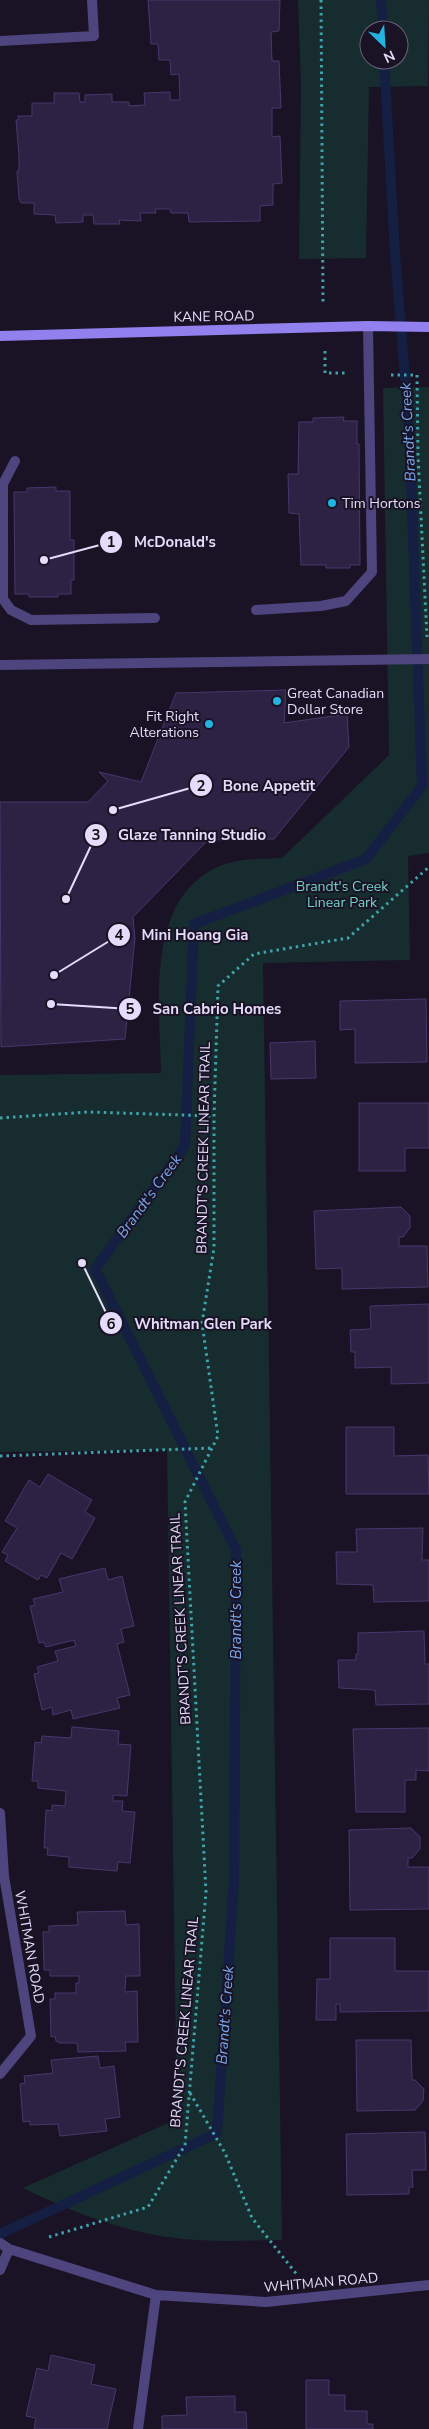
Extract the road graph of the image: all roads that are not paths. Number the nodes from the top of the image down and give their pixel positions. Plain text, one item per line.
1 (92, 0) edge
2 (0, 41) edge
3 (368, 326) junction
4 (429, 327) edge
5 (0, 336) edge
6 (15, 461) dead end
7 (256, 610) dead end
8 (155, 618) dead end
9 (429, 659) edge
10 (0, 665) edge
11 (0, 1813) edge
12 (0, 2074) edge
13 (0, 2243) edge
14 (9, 2249) junction
15 (0, 2270) edge
16 (429, 2286) edge
17 (429, 2290) edge
18 (156, 2294) junction
19 (138, 2429) edge

1 - 2 street
3 - 4 street, KANE ROAD
3 - 5 street, KANE ROAD
3 - 7 street
6 - 8 street
9 - 10 street
11 - 12 street, WHITMAN ROAD
13 - 14 street, WHITMAN ROAD
14 - 15 street
14 - 18 street, WHITMAN ROAD
16 - 17 street, WHITMAN ROAD
16 - 18 street, WHITMAN ROAD
18 - 19 street

